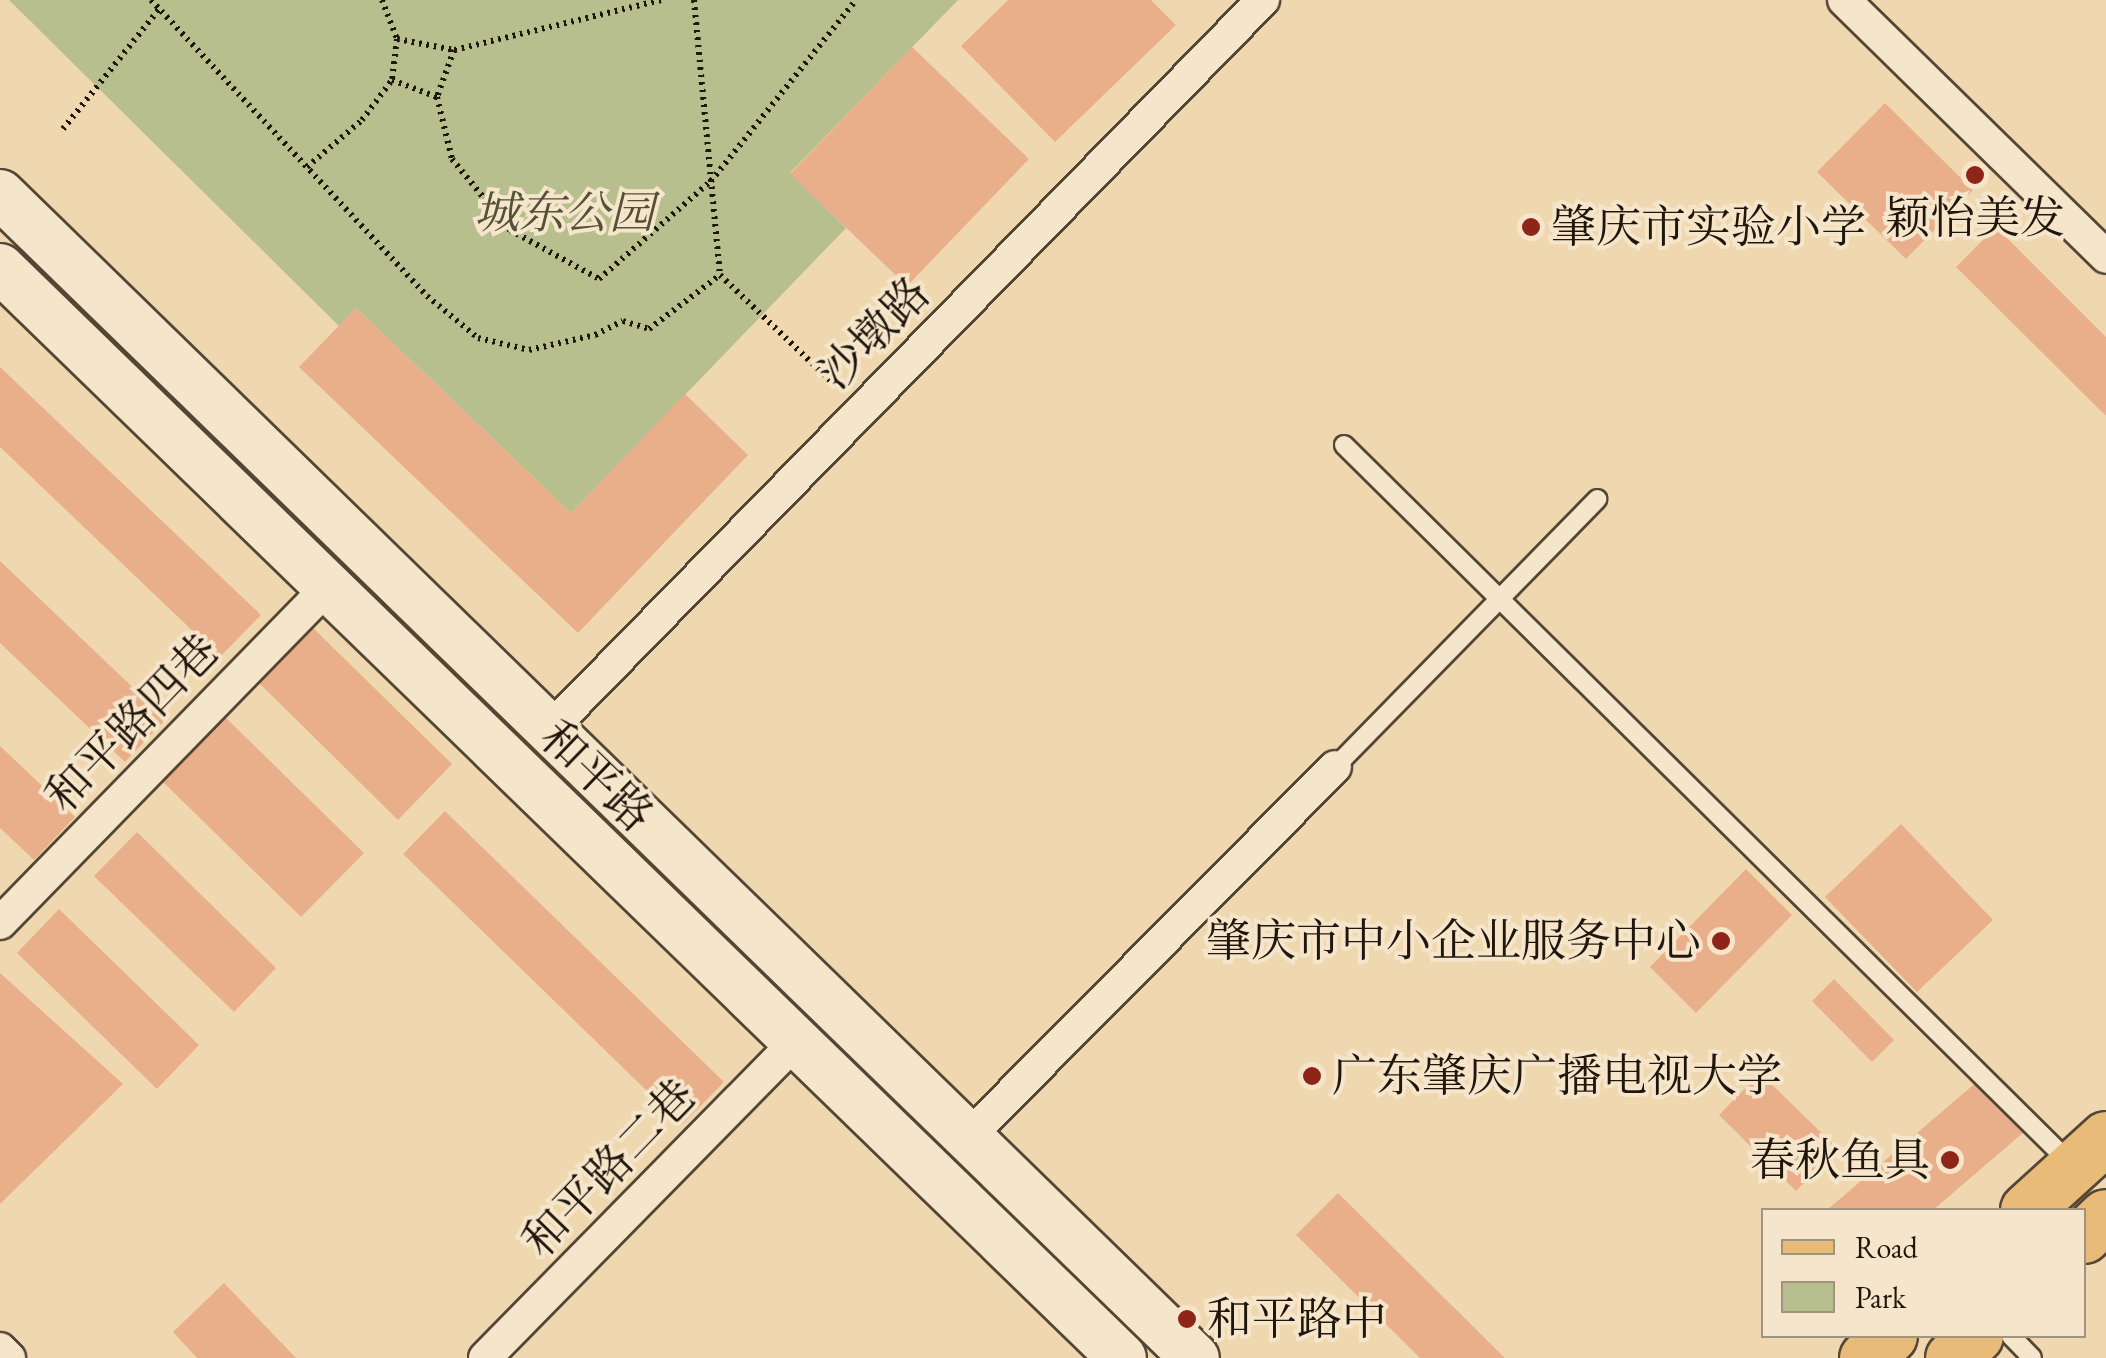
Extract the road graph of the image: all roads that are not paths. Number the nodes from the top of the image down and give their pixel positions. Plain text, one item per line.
1 (1263, 0) edge
2 (1844, 0) edge
3 (0, 194) edge
4 (2106, 257) edge
5 (0, 268) edge
6 (1344, 445) dead end
7 (1596, 499) dead end
8 (328, 587) junction
9 (1499, 599) junction
10 (550, 729) junction
11 (1335, 767) joint
12 (0, 923) edge
13 (796, 1041) junction
14 (968, 1137) junction
15 (2090, 1152) edge
16 (2029, 1208) edge
17 (2106, 1216) edge
18 (2086, 1234) edge
19 (1889, 1338) edge
20 (1975, 1338) edge
21 (2012, 1338) edge
22 (0, 1348) edge
23 (9, 1358) edge
24 (485, 1358) edge
25 (1122, 1358) edge
26 (1195, 1358) edge
27 (1866, 1358) edge
28 (1952, 1358) edge
29 (2032, 1358) edge

1 - 10 street, 沙墩路
2 - 4 street
3 - 10 main road, 和平路
5 - 8 main road, 和平路
6 - 9 lane
7 - 9 lane
8 - 12 street, 和平路四巷
8 - 13 main road, 和平路
9 - 11 lane
9 - 15 lane
10 - 14 main road, 和平路
11 - 14 street
13 - 24 street, 和平路二巷
13 - 25 main road, 和平路
14 - 26 main road, 和平路
15 - 16 main road
17 - 18 main road
19 - 27 main road
20 - 28 main road
21 - 29 lane
22 - 23 street

